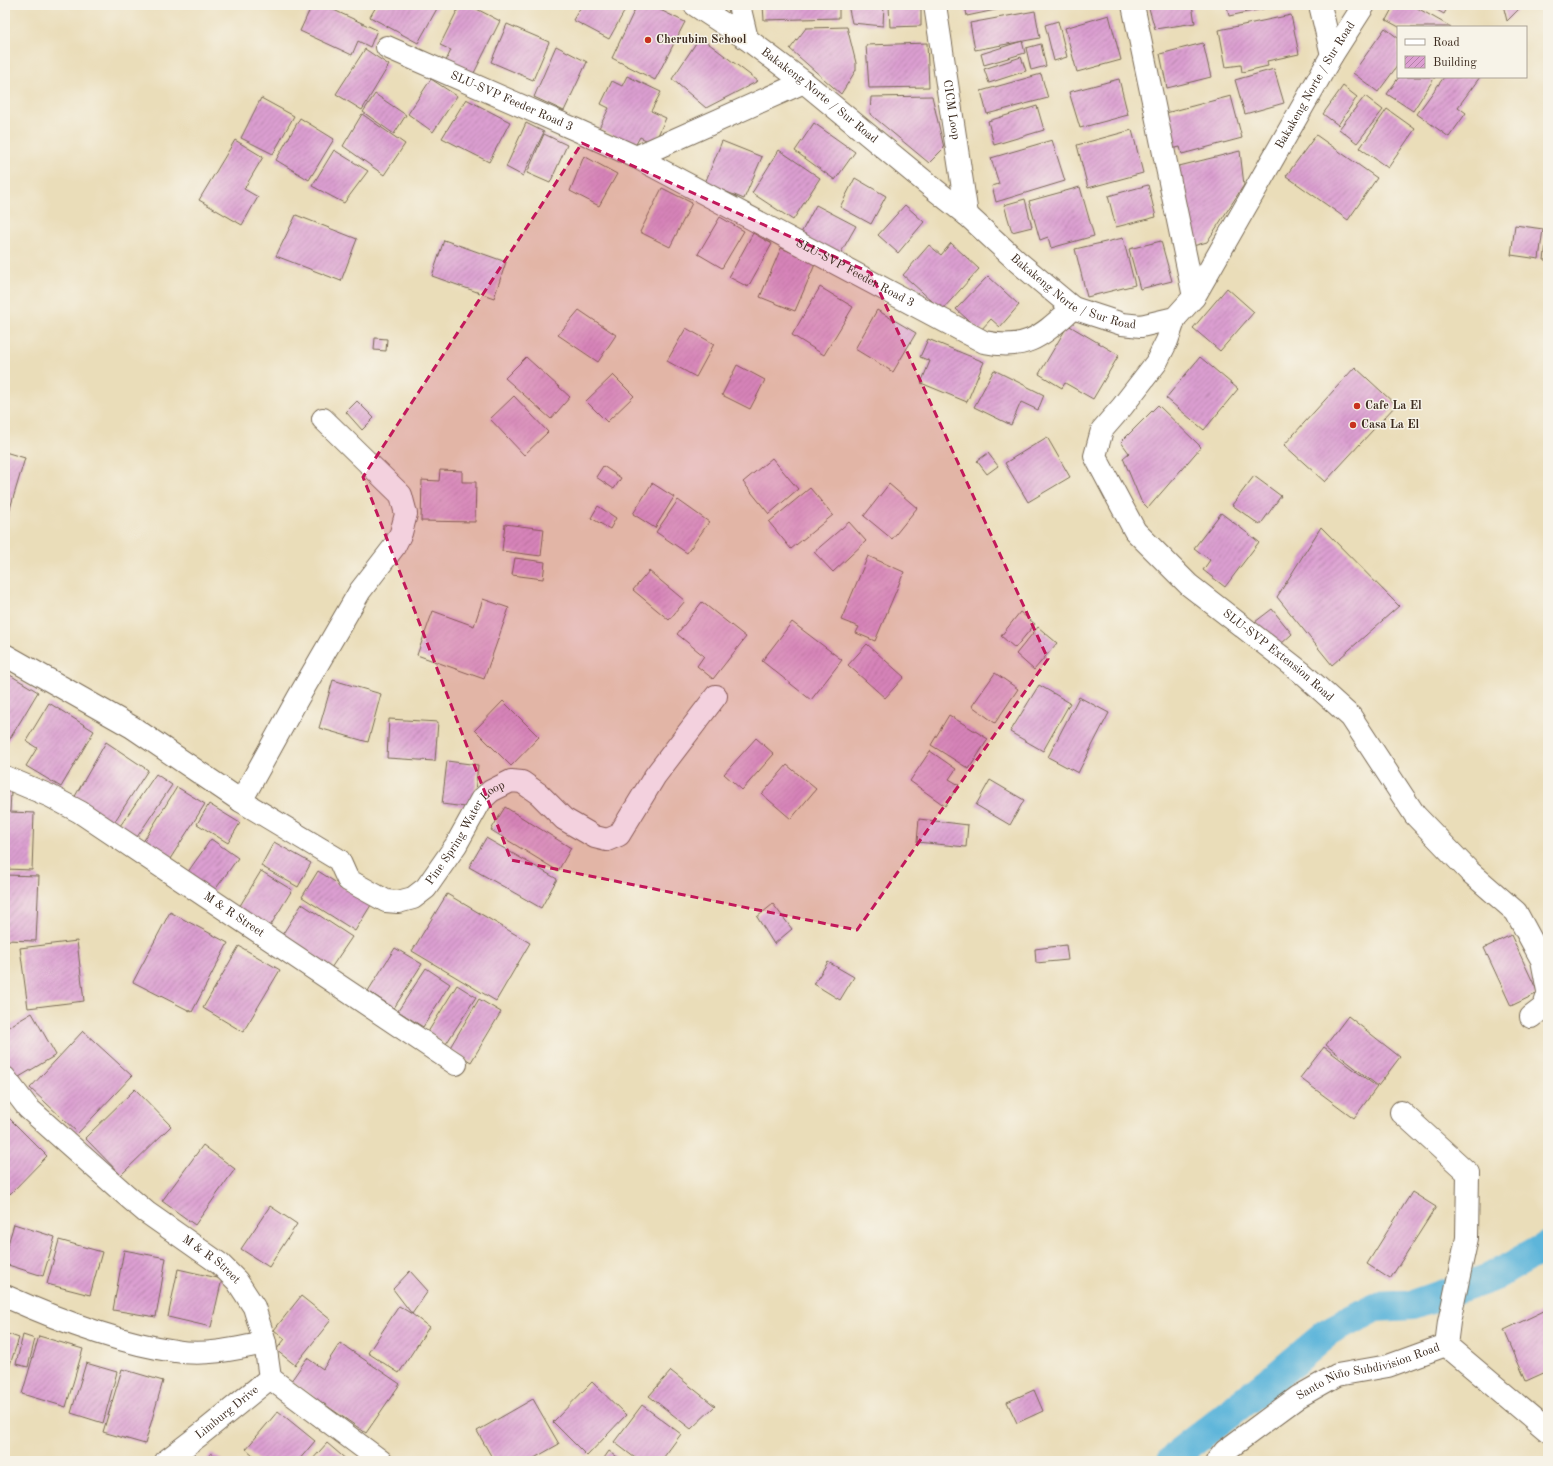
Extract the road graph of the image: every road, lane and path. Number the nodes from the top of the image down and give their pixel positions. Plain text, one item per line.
1 (695, 5) edge
2 (740, 5) edge
3 (935, 5) edge
4 (1133, 5) edge
5 (1320, 5) edge
6 (1364, 5) edge
7 (747, 39) junction
8 (387, 47) dead end
9 (1332, 55) junction
10 (804, 82) junction
11 (636, 157) junction
12 (967, 215) junction
13 (1194, 297) junction
14 (1073, 308) junction
15 (1175, 318) junction
16 (323, 419) dead end
17 (5, 655) edge
18 (716, 696) dead end
19 (5, 777) edge
20 (242, 801) junction
21 (1548, 991) edge
22 (1548, 994) edge
23 (1531, 1018) dead end
24 (456, 1064) dead end
25 (5, 1078) edge
26 (1402, 1112) dead end
27 (5, 1296) edge
28 (265, 1343) junction
29 (1446, 1345) junction
30 (270, 1378) junction
31 (1548, 1431) edge
32 (166, 1461) edge
33 (381, 1461) edge
34 (1216, 1461) edge

1 - 7 street, Bakakeng Norte / Sur Road
2 - 7 street
3 - 12 street, CICM Loop
4 - 13 street
5 - 9 street
6 - 9 street, Bakakeng Norte / Sur Road
7 - 10 street, Bakakeng Norte / Sur Road
8 - 11 street, SLU-SVP Feeder Road 3
9 - 13 street, Bakakeng Norte / Sur Road
10 - 11 street
10 - 12 street, Bakakeng Norte / Sur Road
11 - 14 street, SLU-SVP Feeder Road 3
12 - 14 street, Bakakeng Norte / Sur Road
13 - 15 street, Bakakeng Norte / Sur Road
14 - 15 street, Bakakeng Norte / Sur Road
15 - 21 street, SLU-SVP Extension Road
16 - 20 street
17 - 20 street
18 - 20 street, Pine Spring Water Loop
19 - 24 street, M & R Street
22 - 23 street
25 - 28 street, M & R Street
26 - 29 street, Santo Niño Subdivision Road
27 - 28 street
28 - 30 street, M & R Street
29 - 31 street
29 - 34 street, Santo Niño Subdivision Road
30 - 32 street, Limburg Drive
30 - 33 street

